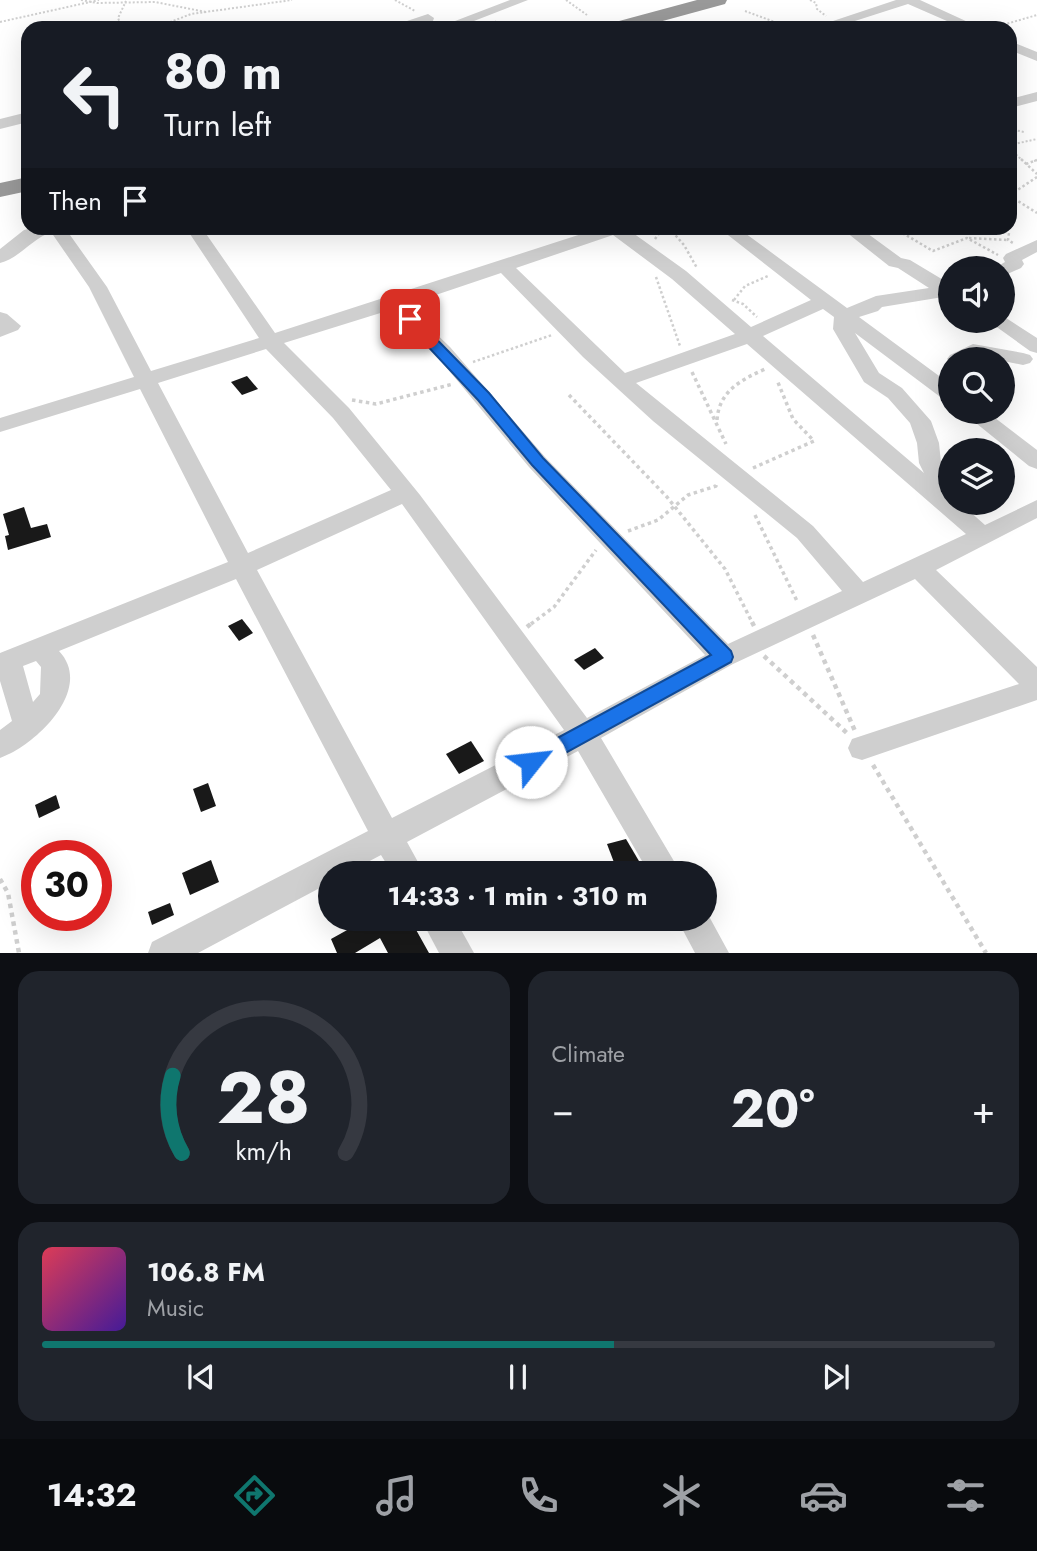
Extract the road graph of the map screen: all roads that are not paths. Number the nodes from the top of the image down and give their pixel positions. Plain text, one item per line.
1 (522, 0) edge
2 (718, 0) edge
3 (428, 18) dead end
4 (418, 21) edge
5 (463, 21) edge
6 (641, 21) edge
7 (841, 21) edge
8 (958, 21) edge
9 (1017, 48) edge
10 (1037, 57) edge
11 (1037, 96) edge
12 (1017, 102) edge
13 (21, 119) edge
14 (0, 124) edge
15 (21, 186) edge
16 (0, 190) edge
17 (29, 235) edge
18 (62, 235) edge
19 (199, 235) edge
20 (594, 235) edge
21 (624, 235) edge
22 (736, 235) edge
23 (859, 235) edge
24 (0, 258) edge
25 (503, 266) junction
26 (938, 285) edge
27 (938, 292) edge
28 (824, 300) junction
29 (393, 303) junction
30 (844, 315) junction
31 (0, 318) edge
32 (0, 331) edge
33 (1010, 333) edge
34 (750, 334) junction
35 (271, 342) junction
36 (1030, 353) edge
37 (146, 380) junction
38 (622, 381) junction
39 (938, 385) edge
40 (989, 424) edge
41 (1000, 424) edge
42 (0, 425) edge
43 (1037, 455) edge
44 (1037, 461) edge
45 (938, 477) edge
46 (938, 492) edge
47 (405, 493) junction
48 (1037, 508) edge
49 (963, 515) edge
50 (984, 537) junction
51 (243, 566) junction
52 (918, 567) junction
53 (859, 594) junction
54 (41, 649) junction
55 (724, 657) junction
56 (5, 662) edge
57 (1037, 684) edge
58 (1037, 689) edge
59 (28, 725) junction
60 (583, 734) junction
61 (0, 746) edge
62 (862, 748) road end
63 (386, 836) junction
64 (402, 861) edge
65 (659, 861) edge
66 (445, 931) edge
67 (700, 931) edge
68 (164, 953) edge
69 (458, 953) edge
70 (713, 953) edge

1 - 5 street
2 - 6 highway
3 - 4 street
7 - 8 street
9 - 10 street
11 - 12 street
13 - 14 street
15 - 16 highway
17 - 24 street
18 - 37 street
19 - 35 street
20 - 25 street
21 - 34 street
22 - 28 street
23 - 26 street
25 - 29 street
25 - 38 street
27 - 30 street
28 - 30 street
28 - 34 street
29 - 35 street
29 - 55 street
30 - 39 street
30 - 45 street
31 - 32 street
33 - 36 street
34 - 38 street
34 - 46 street
35 - 37 street
35 - 47 street
37 - 42 street
37 - 51 street
38 - 53 street
40 - 44 street
41 - 43 street
47 - 51 street
47 - 60 street
48 - 50 street
49 - 50 street
50 - 52 street
51 - 54 street
51 - 63 street
52 - 53 street
52 - 57 street
53 - 55 street
54 - 56 street
54 - 59 street
55 - 60 street
56 - 59 street
58 - 62 street
59 - 61 street
60 - 63 street
60 - 65 street
63 - 64 street
63 - 68 street
66 - 69 street
67 - 70 street

